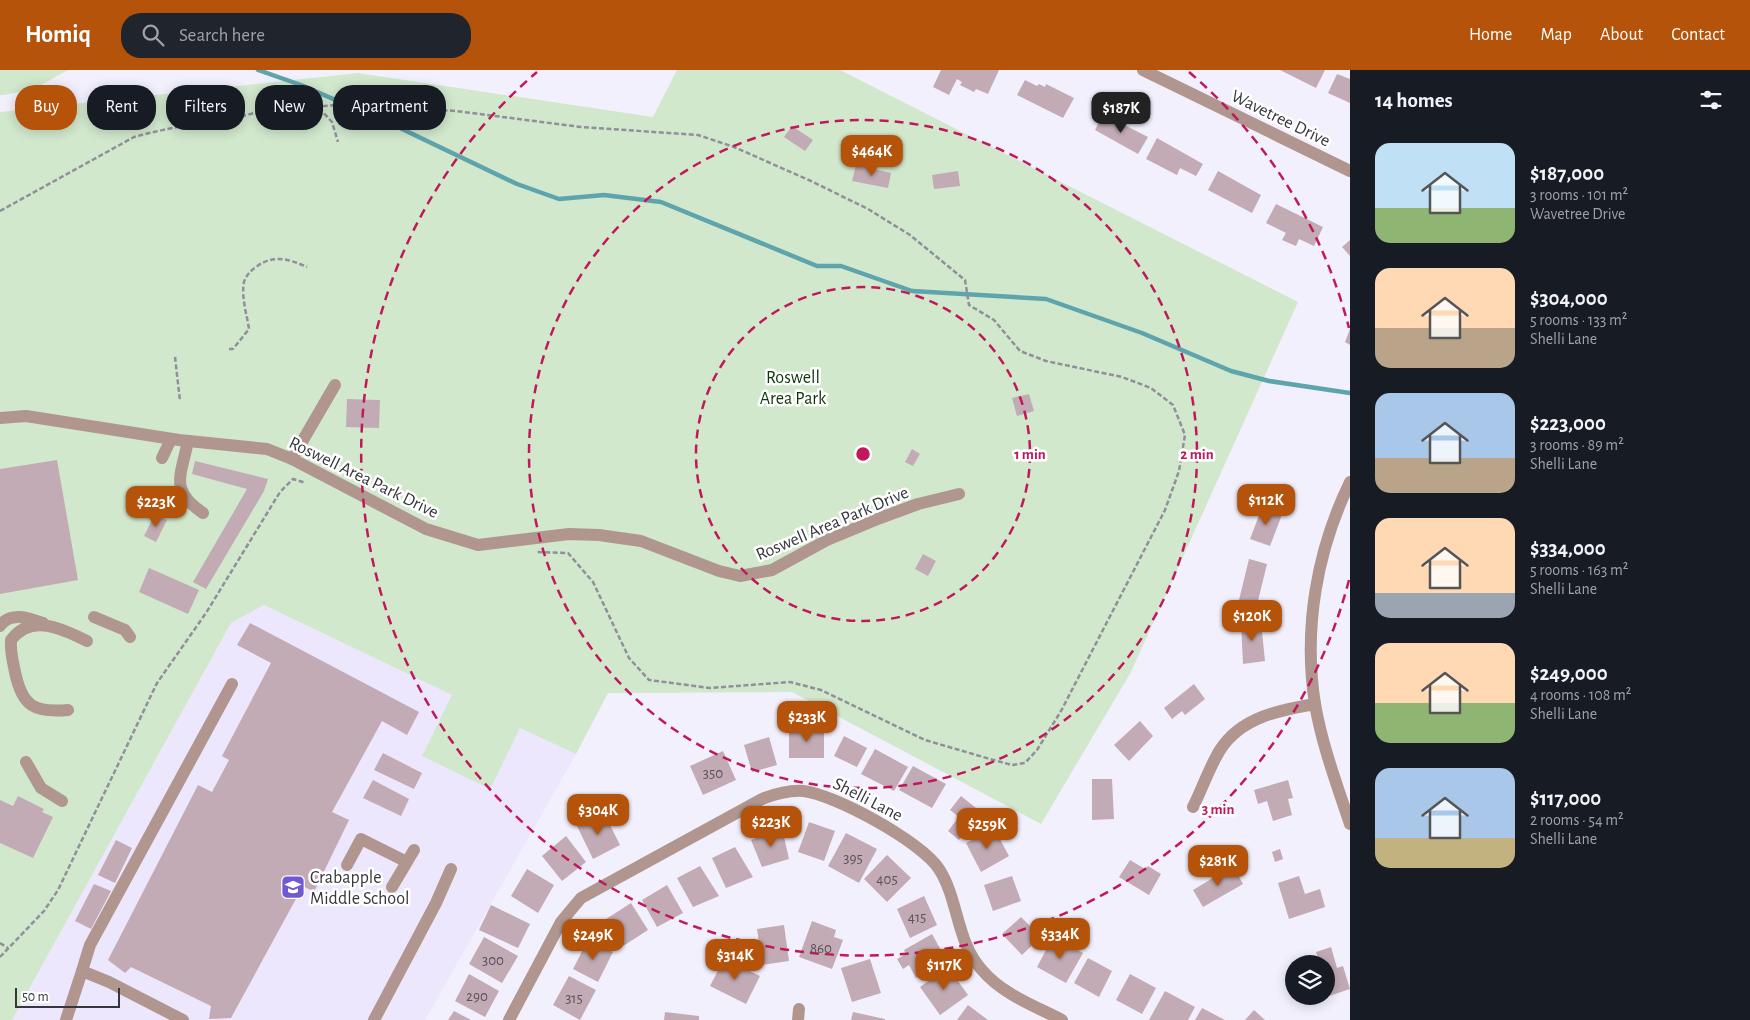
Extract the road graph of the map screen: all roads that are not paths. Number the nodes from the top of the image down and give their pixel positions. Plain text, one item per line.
1 (1143, 70) edge
2 (1350, 171) edge
3 (335, 385) dead end
4 (0, 418) edge
5 (171, 439) junction
6 (188, 441) junction
7 (162, 458) dead end
8 (292, 459) junction
9 (1350, 482) edge
10 (959, 494) dead end
11 (203, 513) dead end
12 (94, 617) dead end
13 (45, 624) junction
14 (0, 626) edge
15 (0, 636) edge
16 (130, 637) dead end
17 (87, 641) dead end
18 (12, 652) junction
19 (232, 684) dead end
20 (1315, 704) junction
21 (68, 710) dead end
22 (26, 762) dead end
23 (62, 800) dead end
24 (1193, 807) dead end
25 (1350, 824) edge
26 (414, 850) dead end
27 (405, 862) junction
28 (347, 865) dead end
29 (451, 870) dead end
30 (392, 887) dead end
31 (82, 972) junction
32 (66, 1020) edge
33 (183, 1020) edge
34 (374, 1020) edge
35 (509, 1020) edge
36 (1062, 1020) edge

1 - 2 street, Wavetree Drive
3 - 8 street
4 - 5 street, Roswell Area Park Drive
5 - 6 street, Roswell Area Park Drive
5 - 7 street
6 - 8 street, Roswell Area Park Drive
6 - 11 street
8 - 10 street, Roswell Area Park Drive
9 - 20 street
12 - 16 street
13 - 14 street
13 - 17 street
13 - 18 street
15 - 18 street
18 - 21 street
19 - 31 street
20 - 24 street
20 - 25 street
22 - 23 street
26 - 27 street
27 - 28 street
27 - 30 street
29 - 34 street
31 - 32 street
31 - 33 street
35 - 36 street, Shelli Lane

